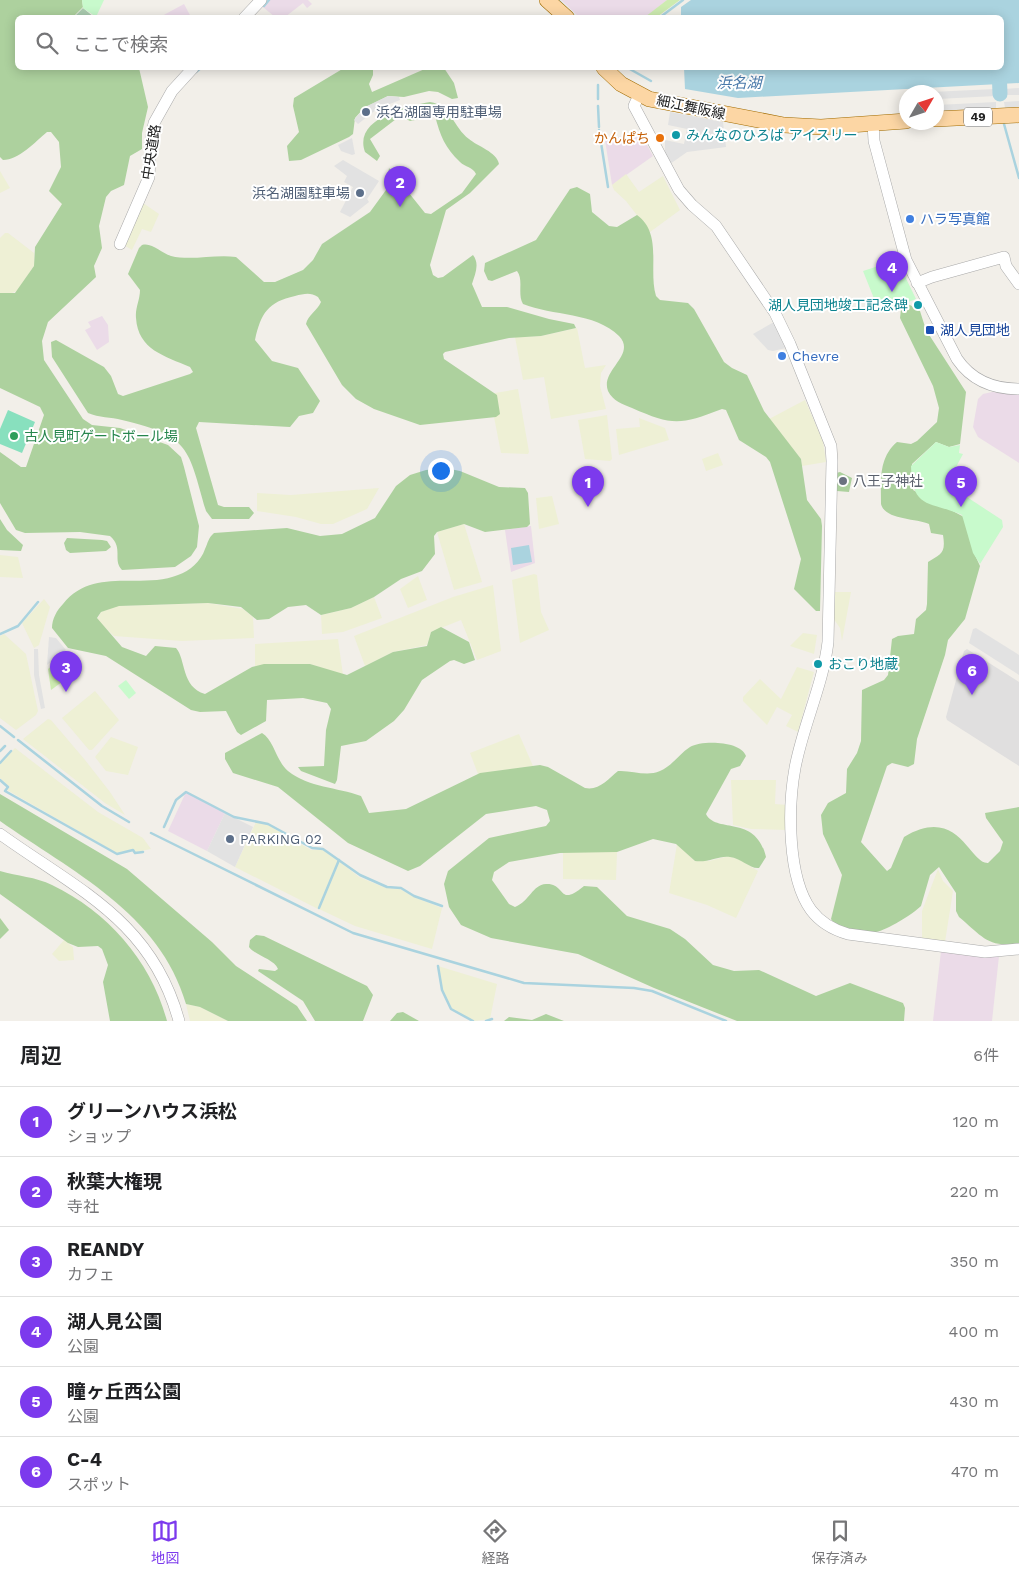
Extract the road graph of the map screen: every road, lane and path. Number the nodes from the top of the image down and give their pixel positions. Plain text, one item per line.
1 (261, 0) edge
2 (547, 0) edge
3 (247, 15) edge
4 (564, 15) edge
5 (191, 70) edge
6 (606, 70) edge
7 (639, 95) junction
8 (1019, 115) edge
9 (944, 119) edge
10 (899, 122) edge
11 (873, 124) junction
12 (120, 244) dead end
13 (917, 283) junction
14 (1019, 284) edge
15 (1019, 389) edge
16 (0, 834) edge
17 (1019, 948) edge
18 (179, 1021) edge

1 - 3 street
2 - 4 main road
5 - 12 street, 中央道路
6 - 7 main road, 細江舞阪線
7 - 11 main road, 細江舞阪線
7 - 17 street
8 - 9 main road, 49
10 - 11 main road, 細江舞阪線
11 - 13 street
13 - 14 street
13 - 15 street
16 - 18 street

